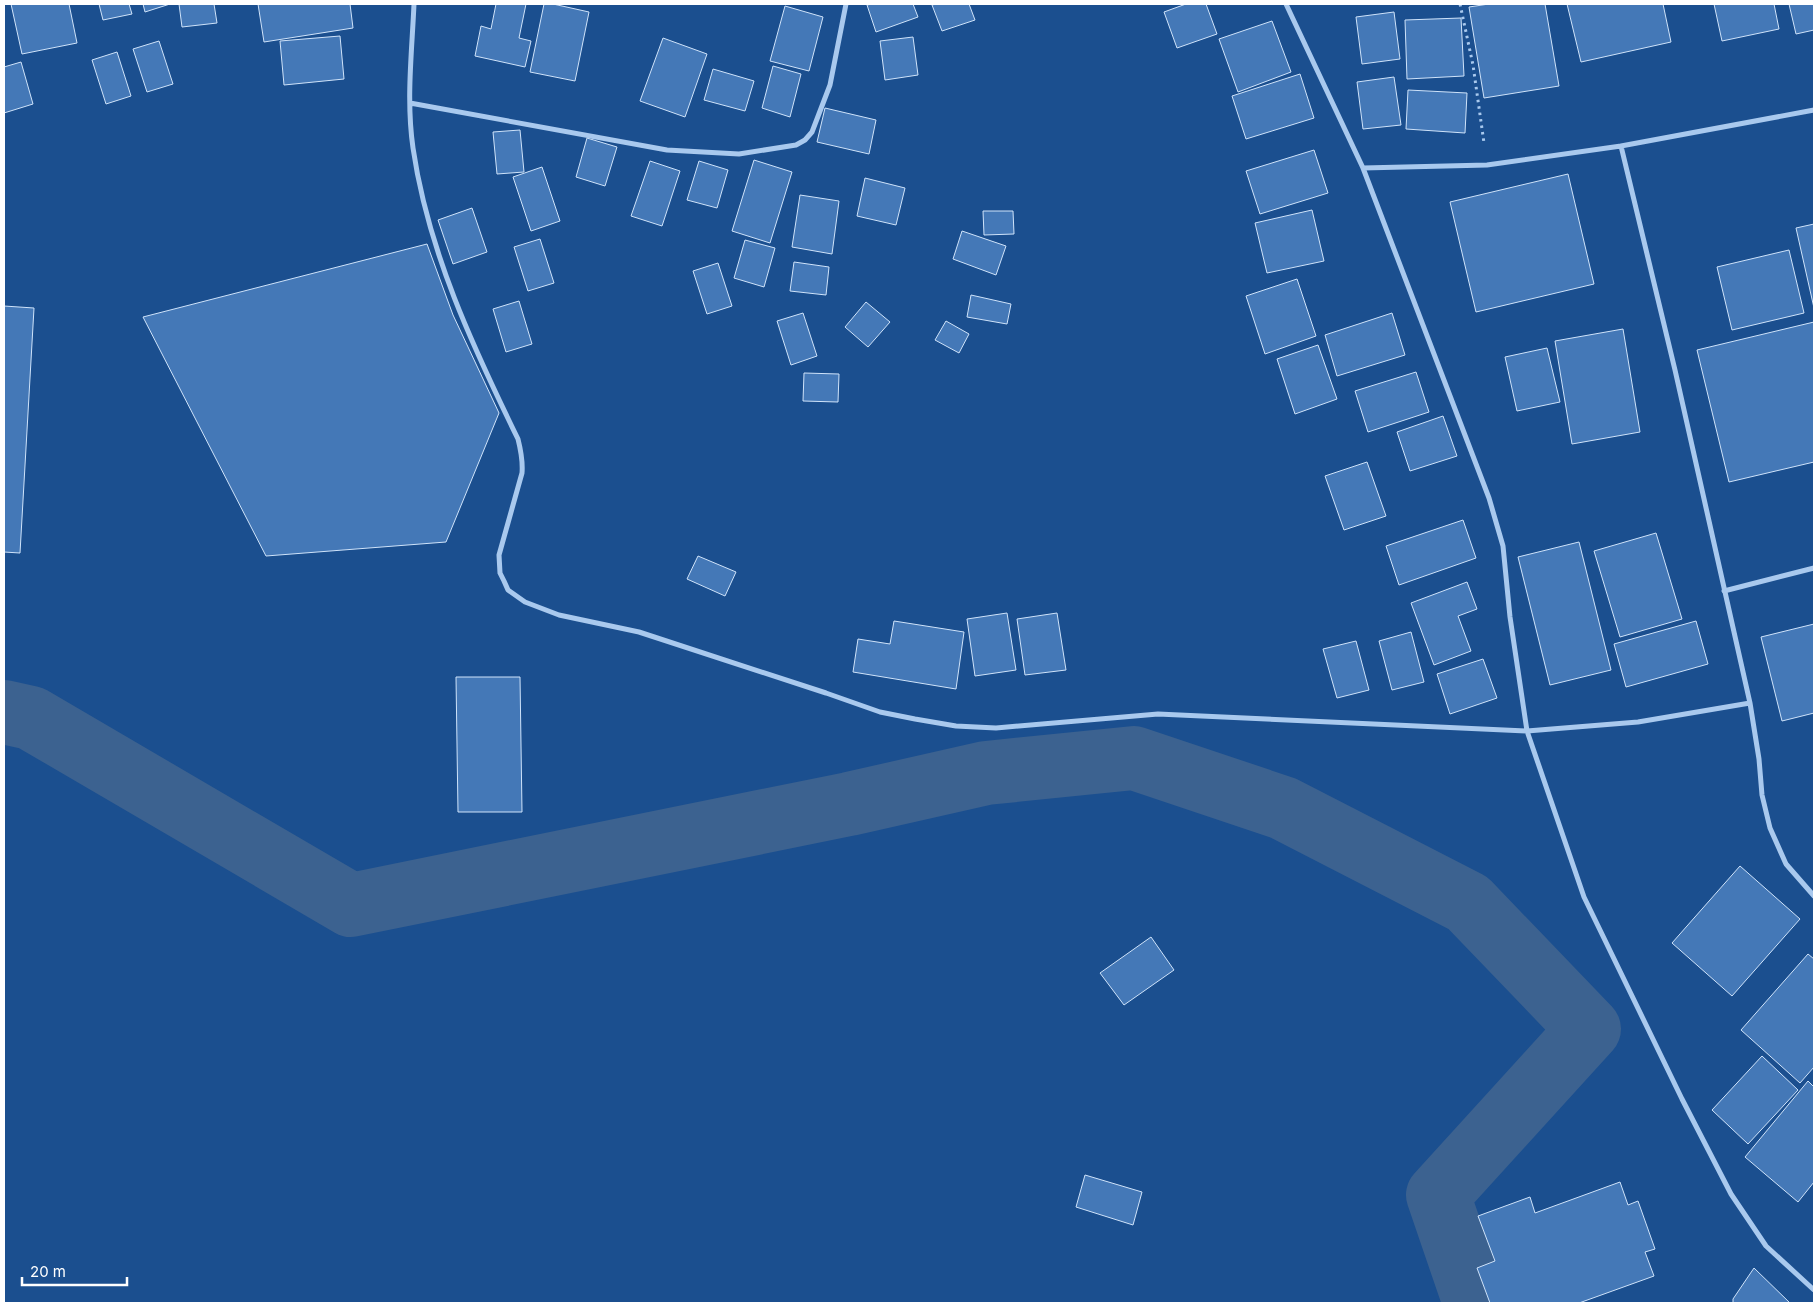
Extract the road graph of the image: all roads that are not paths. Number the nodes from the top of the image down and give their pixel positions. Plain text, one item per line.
1 (414, 4) edge
2 (846, 4) edge
3 (1286, 4) edge
4 (410, 103) junction
5 (1814, 110) edge
6 (1621, 146) junction
7 (1363, 168) junction
8 (1814, 568) edge
9 (1724, 591) junction
10 (1750, 703) junction
11 (1527, 731) junction
12 (1814, 896) edge
13 (1814, 1290) edge

1 - 4 street
2 - 4 street
3 - 7 street
4 - 11 street
5 - 6 street
6 - 7 street
6 - 9 street
7 - 11 street
8 - 9 street
9 - 10 street
10 - 11 street
10 - 12 street
11 - 13 street

